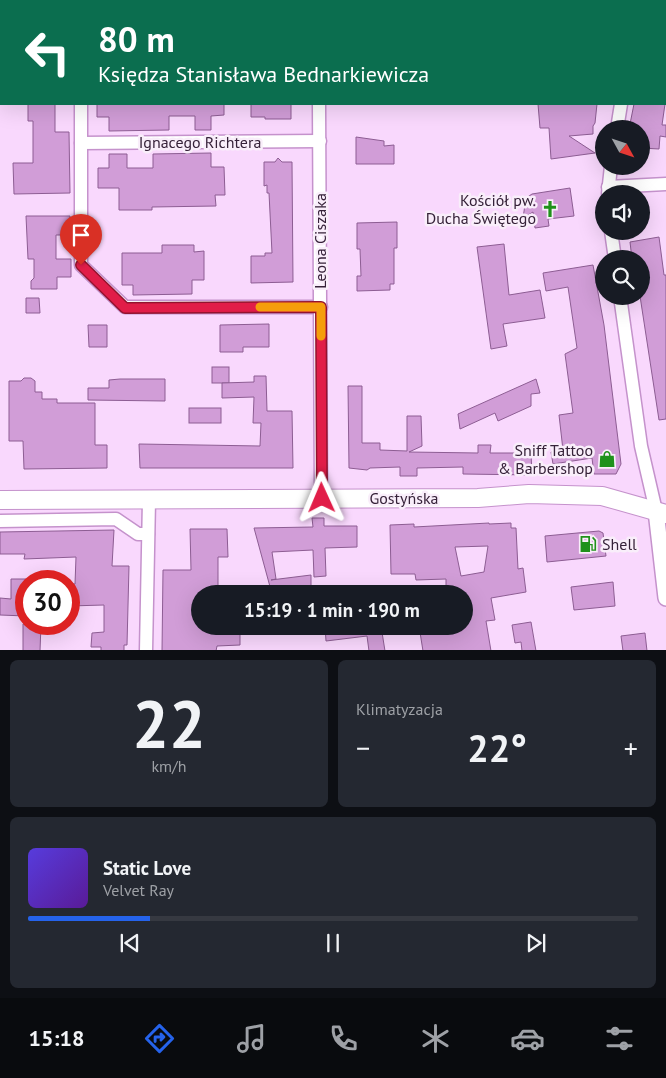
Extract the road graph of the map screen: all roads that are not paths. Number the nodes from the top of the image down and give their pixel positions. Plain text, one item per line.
1 (81, 105) edge
2 (319, 105) edge
3 (621, 105) edge
4 (618, 120) edge
5 (320, 141) junction
6 (81, 143) junction
7 (666, 184) edge
8 (650, 186) edge
9 (621, 305) edge
10 (321, 307) junction
11 (322, 498) junction
12 (0, 500) edge
13 (149, 500) junction
14 (661, 512) edge
15 (0, 521) edge
16 (148, 534) junction
17 (666, 598) edge
18 (146, 650) edge

1 - 6 street
2 - 5 street, Leona Ciszaka
3 - 4 street
5 - 6 street, Ignacego Richtera
5 - 10 street, Leona Ciszaka
6 - 10 street
7 - 8 street
9 - 14 street
10 - 11 street, Leona Ciszaka
11 - 13 main road, Gostyńska
11 - 14 main road, Gostyńska
12 - 13 main road, Gostyńska
13 - 16 street
14 - 17 street
15 - 16 street
16 - 18 street

